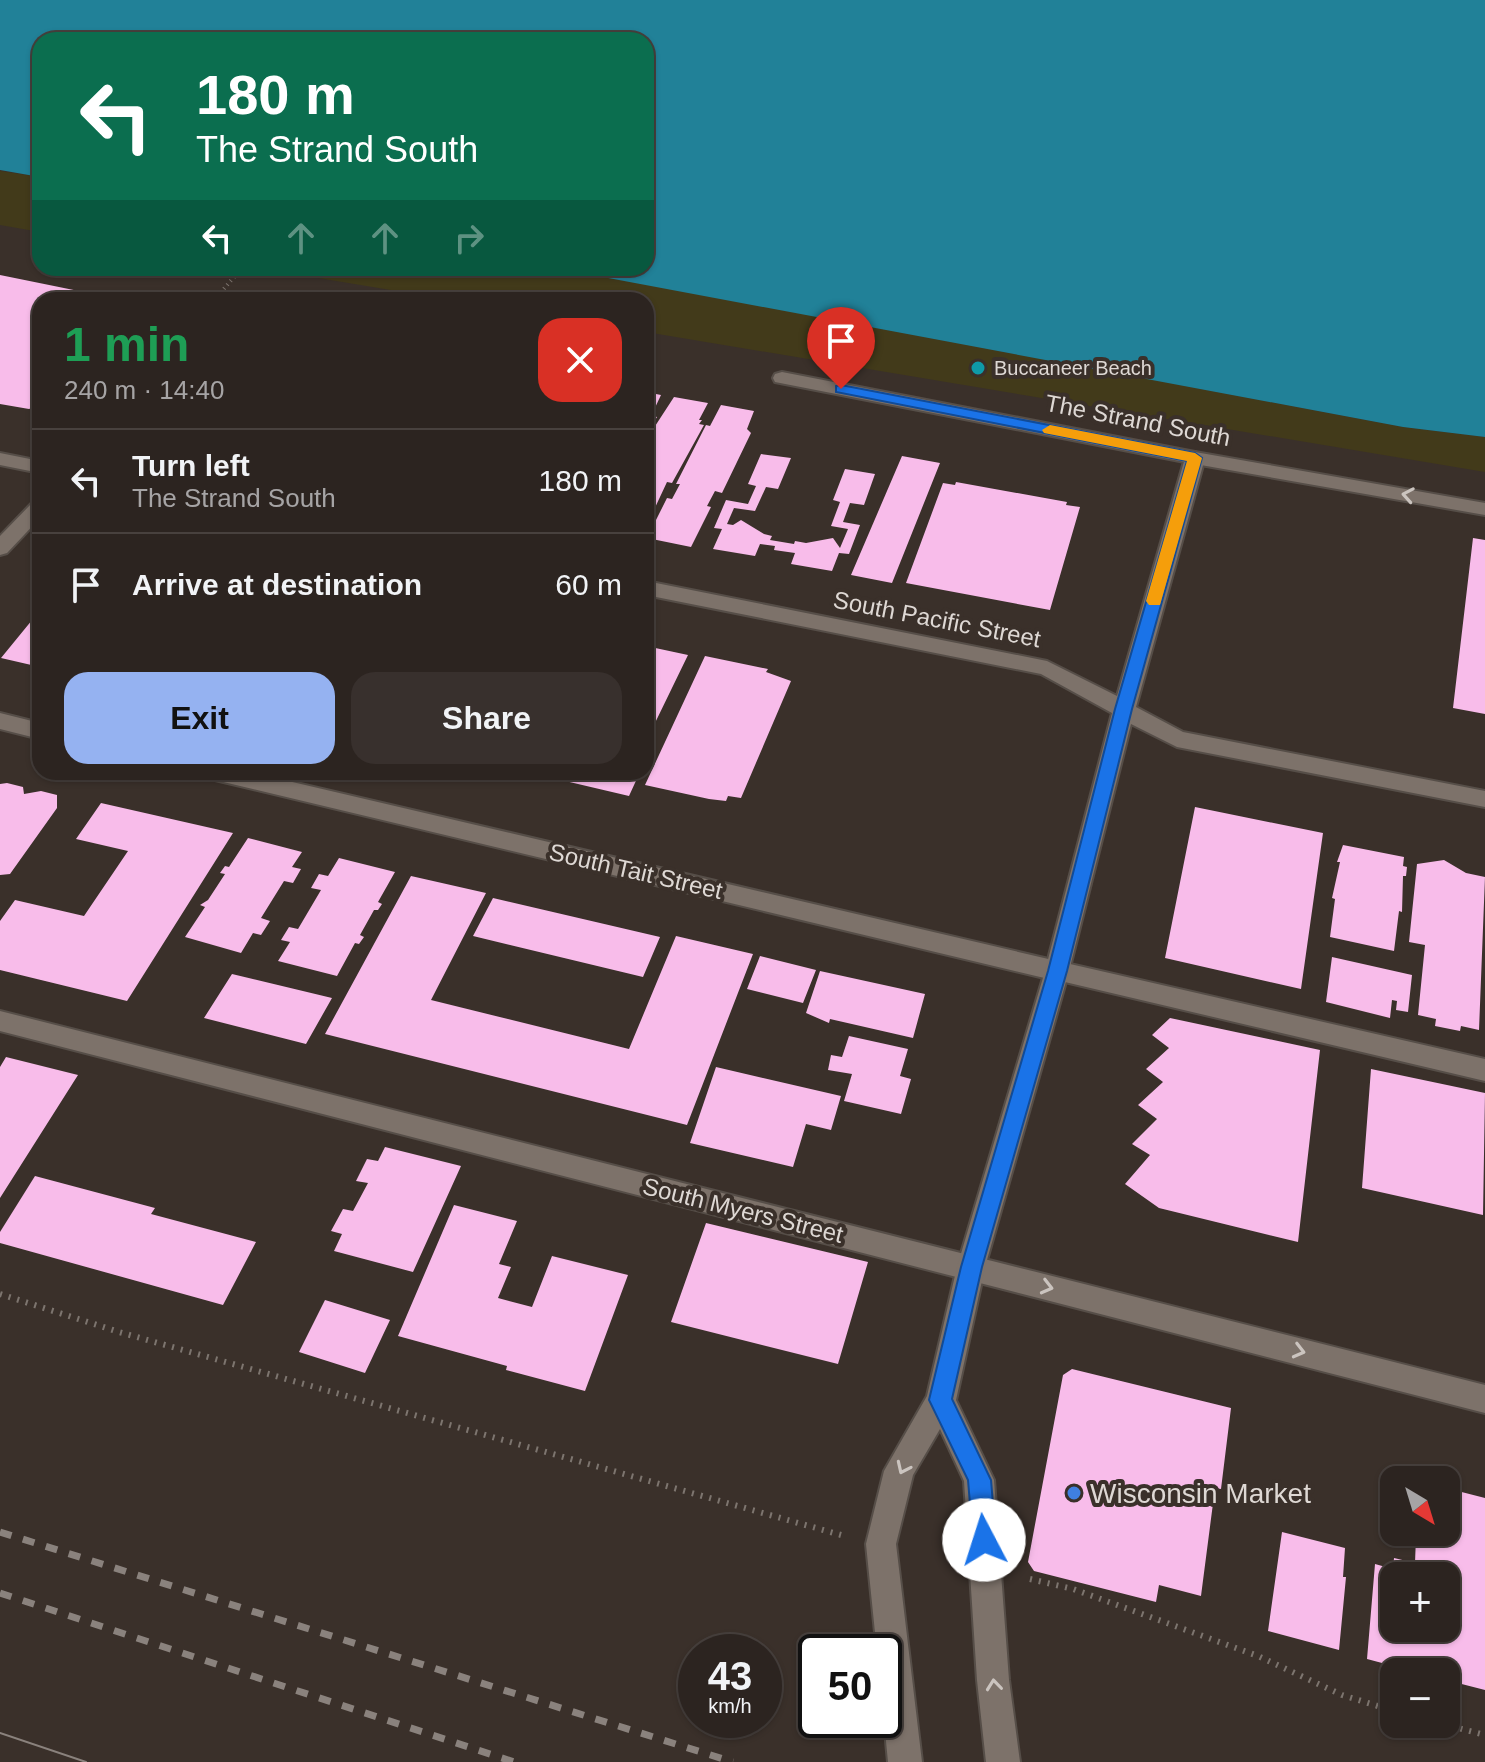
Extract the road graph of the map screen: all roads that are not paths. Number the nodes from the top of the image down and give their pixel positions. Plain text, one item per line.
1 (782, 378) dead end
2 (1195, 458) junction
3 (0, 459) edge
4 (32, 465) edge
5 (1485, 509) edge
6 (32, 514) edge
7 (0, 548) edge
8 (654, 590) edge
9 (1124, 709) junction
10 (0, 721) edge
11 (32, 729) edge
12 (249, 780) edge
13 (1485, 799) edge
14 (1057, 971) junction
15 (0, 1021) edge
16 (1485, 1070) edge
17 (971, 1267) junction
18 (1485, 1399) edge
19 (941, 1400) junction
20 (905, 1762) edge
21 (1003, 1762) edge

1 - 2 street, The Strand South
5 -> 2 street, The Strand South
2 - 9 street
3 - 4 street
6 - 7 street
8 - 9 street, South Pacific Street
9 - 13 street, South Pacific Street
9 - 14 street
10 - 11 street
12 - 14 street, South Tait Street
14 - 16 street, South Tait Street
14 - 17 street
15 - 17 street, South Myers Street
17 -> 18 street, South Myers Street
17 - 19 street
19 -> 20 street
21 -> 19 street

